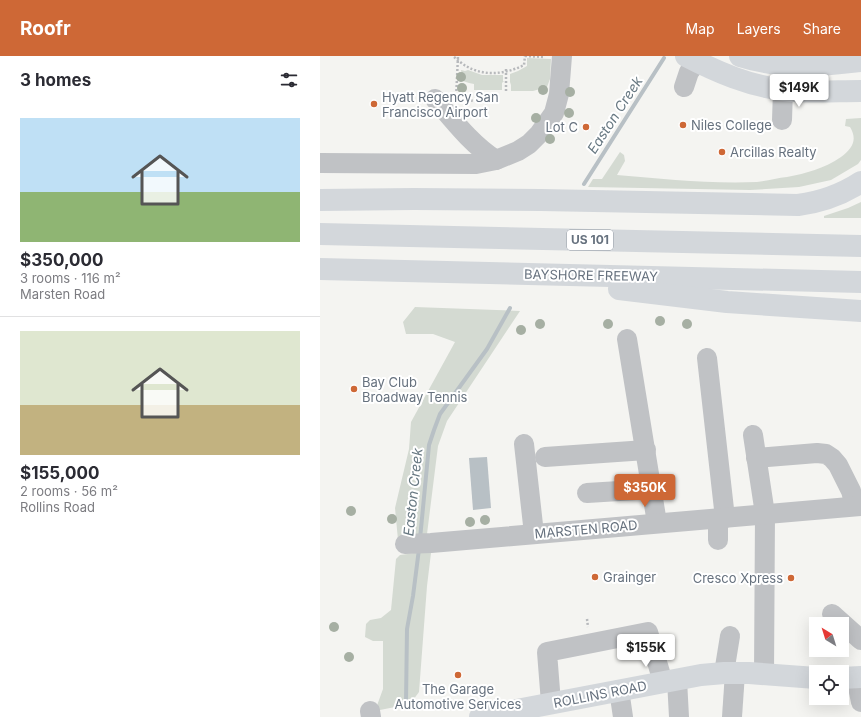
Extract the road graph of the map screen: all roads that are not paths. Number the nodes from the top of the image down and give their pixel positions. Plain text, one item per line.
1 (554, 56) edge
2 (740, 56) edge
3 (692, 59) edge
4 (833, 60) edge
5 (861, 61) edge
6 (684, 87) dead end
7 (783, 90) junction
8 (861, 91) edge
9 (434, 98) dead end
10 (782, 120) dead end
11 (496, 160) junction
12 (320, 163) edge
13 (861, 182) edge
14 (320, 200) edge
15 (320, 234) edge
16 (861, 246) edge
17 (320, 269) edge
18 (495, 273) junction
19 (861, 282) edge
20 (861, 311) edge
21 (627, 338) dead end
22 (708, 358) dead end
23 (753, 435) dead end
24 (524, 444) dead end
25 (646, 450) junction
26 (545, 457) dead end
27 (756, 458) junction
28 (652, 489) junction
29 (587, 493) dead end
30 (858, 506) edge
31 (765, 514) junction
32 (722, 518) junction
33 (657, 523) junction
34 (534, 534) junction
35 (718, 540) dead end
36 (405, 544) dead end
37 (832, 614) dead end
38 (730, 636) dead end
39 (861, 640) edge
40 (730, 673) junction
41 (764, 674) junction
42 (809, 677) edge
43 (853, 678) edge
44 (670, 681) junction
45 (619, 690) junction
46 (861, 702) edge
47 (551, 703) junction
48 (480, 717) edge
49 (623, 717) edge
50 (679, 717) edge
51 (732, 717) edge

1 - 11 street
2 - 4 main road
3 - 6 street
3 - 7 main road
4 - 5 main road
7 - 8 main road
7 - 10 street
9 - 11 street
11 - 12 street
13 - 14 main road
15 - 16 main road, US 101
17 - 18 main road, BAYSHORE FREEWAY
18 - 19 main road, BAYSHORE FREEWAY
18 - 20 main road
21 - 25 street
22 - 32 street
23 - 27 street
24 - 34 street
25 - 26 street
25 - 28 street
27 - 30 street
27 - 31 street
28 - 29 street
28 - 33 street
30 - 31 street, MARSTEN ROAD
31 - 32 street, MARSTEN ROAD
31 - 41 street
32 - 33 street, MARSTEN ROAD
32 - 35 street
33 - 34 street, MARSTEN ROAD
34 - 36 street, MARSTEN ROAD
37 - 39 street
38 - 40 street
40 - 41 main road, ROLLINS ROAD
40 - 44 main road, ROLLINS ROAD
40 - 51 street
41 - 42 main road, ROLLINS ROAD
43 - 46 street
44 - 45 main road, ROLLINS ROAD
44 - 47 street
44 - 50 street
45 - 47 main road, ROLLINS ROAD
45 - 49 street
47 - 48 main road, ROLLINS ROAD

